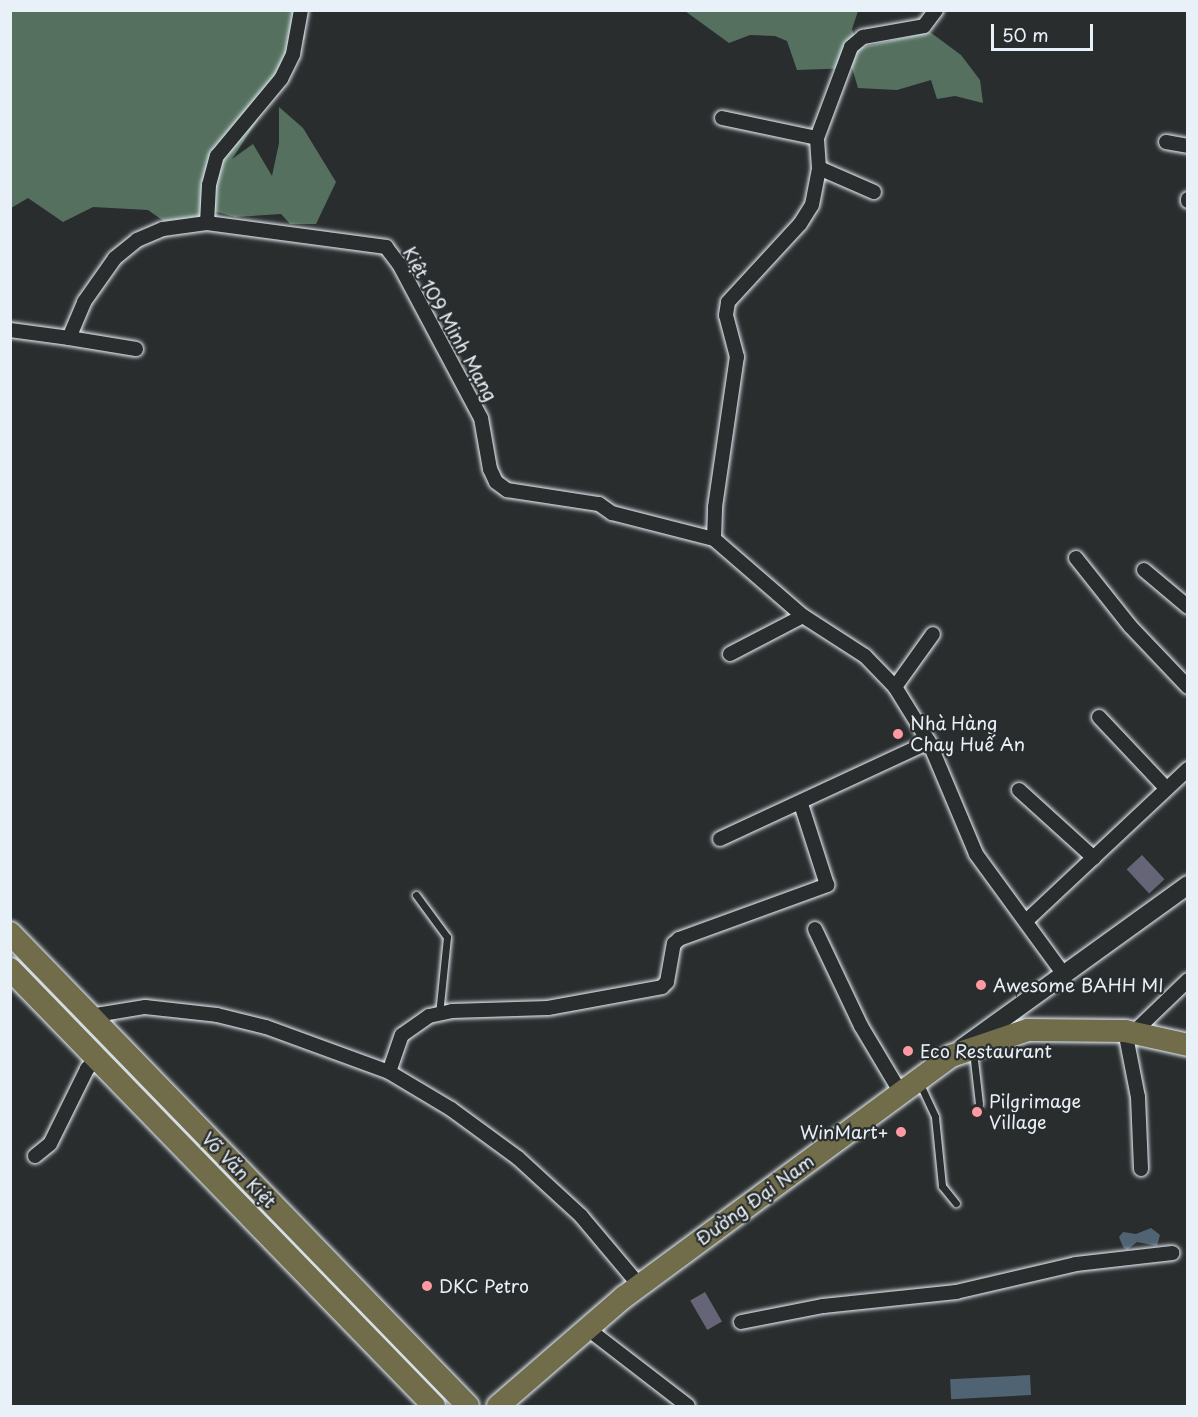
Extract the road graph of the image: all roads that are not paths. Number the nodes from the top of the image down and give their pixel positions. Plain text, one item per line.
1 (302, 10) edge
2 (936, 10) edge
3 (722, 118) dead end
4 (817, 138) junction
5 (1166, 142) dead end
6 (1188, 146) edge
7 (819, 168) junction
8 (874, 192) dead end
9 (207, 223) junction
10 (10, 330) edge
11 (69, 338) junction
12 (136, 349) dead end
13 (714, 539) junction
14 (1076, 558) dead end
15 (1144, 570) dead end
16 (1188, 607) edge
17 (803, 616) junction
18 (933, 634) dead end
19 (730, 654) dead end
20 (895, 687) junction
21 (1188, 687) edge
22 (1099, 717) dead end
23 (929, 742) junction
24 (1188, 769) edge
25 (1166, 788) junction
26 (1019, 790) dead end
27 (801, 804) junction
28 (720, 839) dead end
29 (1094, 858) junction
30 (1188, 885) edge
31 (416, 895) dead end
32 (1026, 921) junction
33 (815, 928) dead end
34 (10, 933) edge
35 (10, 969) edge
36 (1065, 976) junction
37 (1188, 980) edge
38 (439, 1014) junction
39 (90, 1016) junction
40 (1129, 1032) junction
41 (1188, 1045) edge
42 (973, 1048) junction
43 (951, 1056) junction
44 (96, 1058) junction
45 (389, 1072) junction
46 (909, 1086) junction
47 (979, 1104) dead end
48 (193, 1122) junction
49 (176, 1139) junction
50 (35, 1156) dead end
51 (1141, 1170) dead end
52 (956, 1203) dead end
53 (1172, 1253) dead end
54 (639, 1286) junction
55 (741, 1322) dead end
56 (588, 1329) junction
57 (434, 1407) edge
58 (468, 1407) edge
59 (498, 1407) edge
60 (688, 1407) edge

1 - 9 street
2 - 4 street
3 - 4 street
4 - 7 street
5 - 6 street
7 - 8 street
7 - 13 street
9 - 11 street, Kiệt 109 Minh Mạng
9 - 13 street, Kiệt 109 Minh Mạng
10 - 11 street
11 - 12 street
13 - 17 street, Kiệt 109 Minh Mạng
14 - 21 street
15 - 16 street
17 - 19 street
17 - 20 street, Kiệt 109 Minh Mạng
18 - 20 street
20 - 23 street, Kiệt 109 Minh Mạng
22 - 25 street
23 - 27 street
23 - 32 street, Kiệt 109 Minh Mạng
24 - 25 street
25 - 29 street
26 - 29 street
27 - 28 street
27 - 38 street
29 - 32 street
30 - 36 street, Đường Đại Nam
31 - 38 lane
32 - 36 street, Kiệt 109 Minh Mạng
33 - 46 street
34 - 39 main road, Võ Văn Kiệt
35 - 44 main road, Võ Văn Kiệt
36 - 43 street, Đường Đại Nam
37 - 40 street
38 - 45 street
39 - 45 street
39 - 48 main road, Võ Văn Kiệt
40 - 41 main road
40 - 42 main road
40 - 51 street
42 - 43 main road
42 - 47 lane
43 - 46 main road, Đường Đại Nam
44 - 49 main road, Võ Văn Kiệt
44 - 50 street
45 - 54 street
46 - 52 lane
46 - 54 main road, Đường Đại Nam
48 - 49 main road
48 - 58 main road, Võ Văn Kiệt
49 - 57 main road, Võ Văn Kiệt
53 - 55 street
54 - 56 main road, Đường Đại Nam
56 - 59 main road, Đường Đại Nam
56 - 60 street

